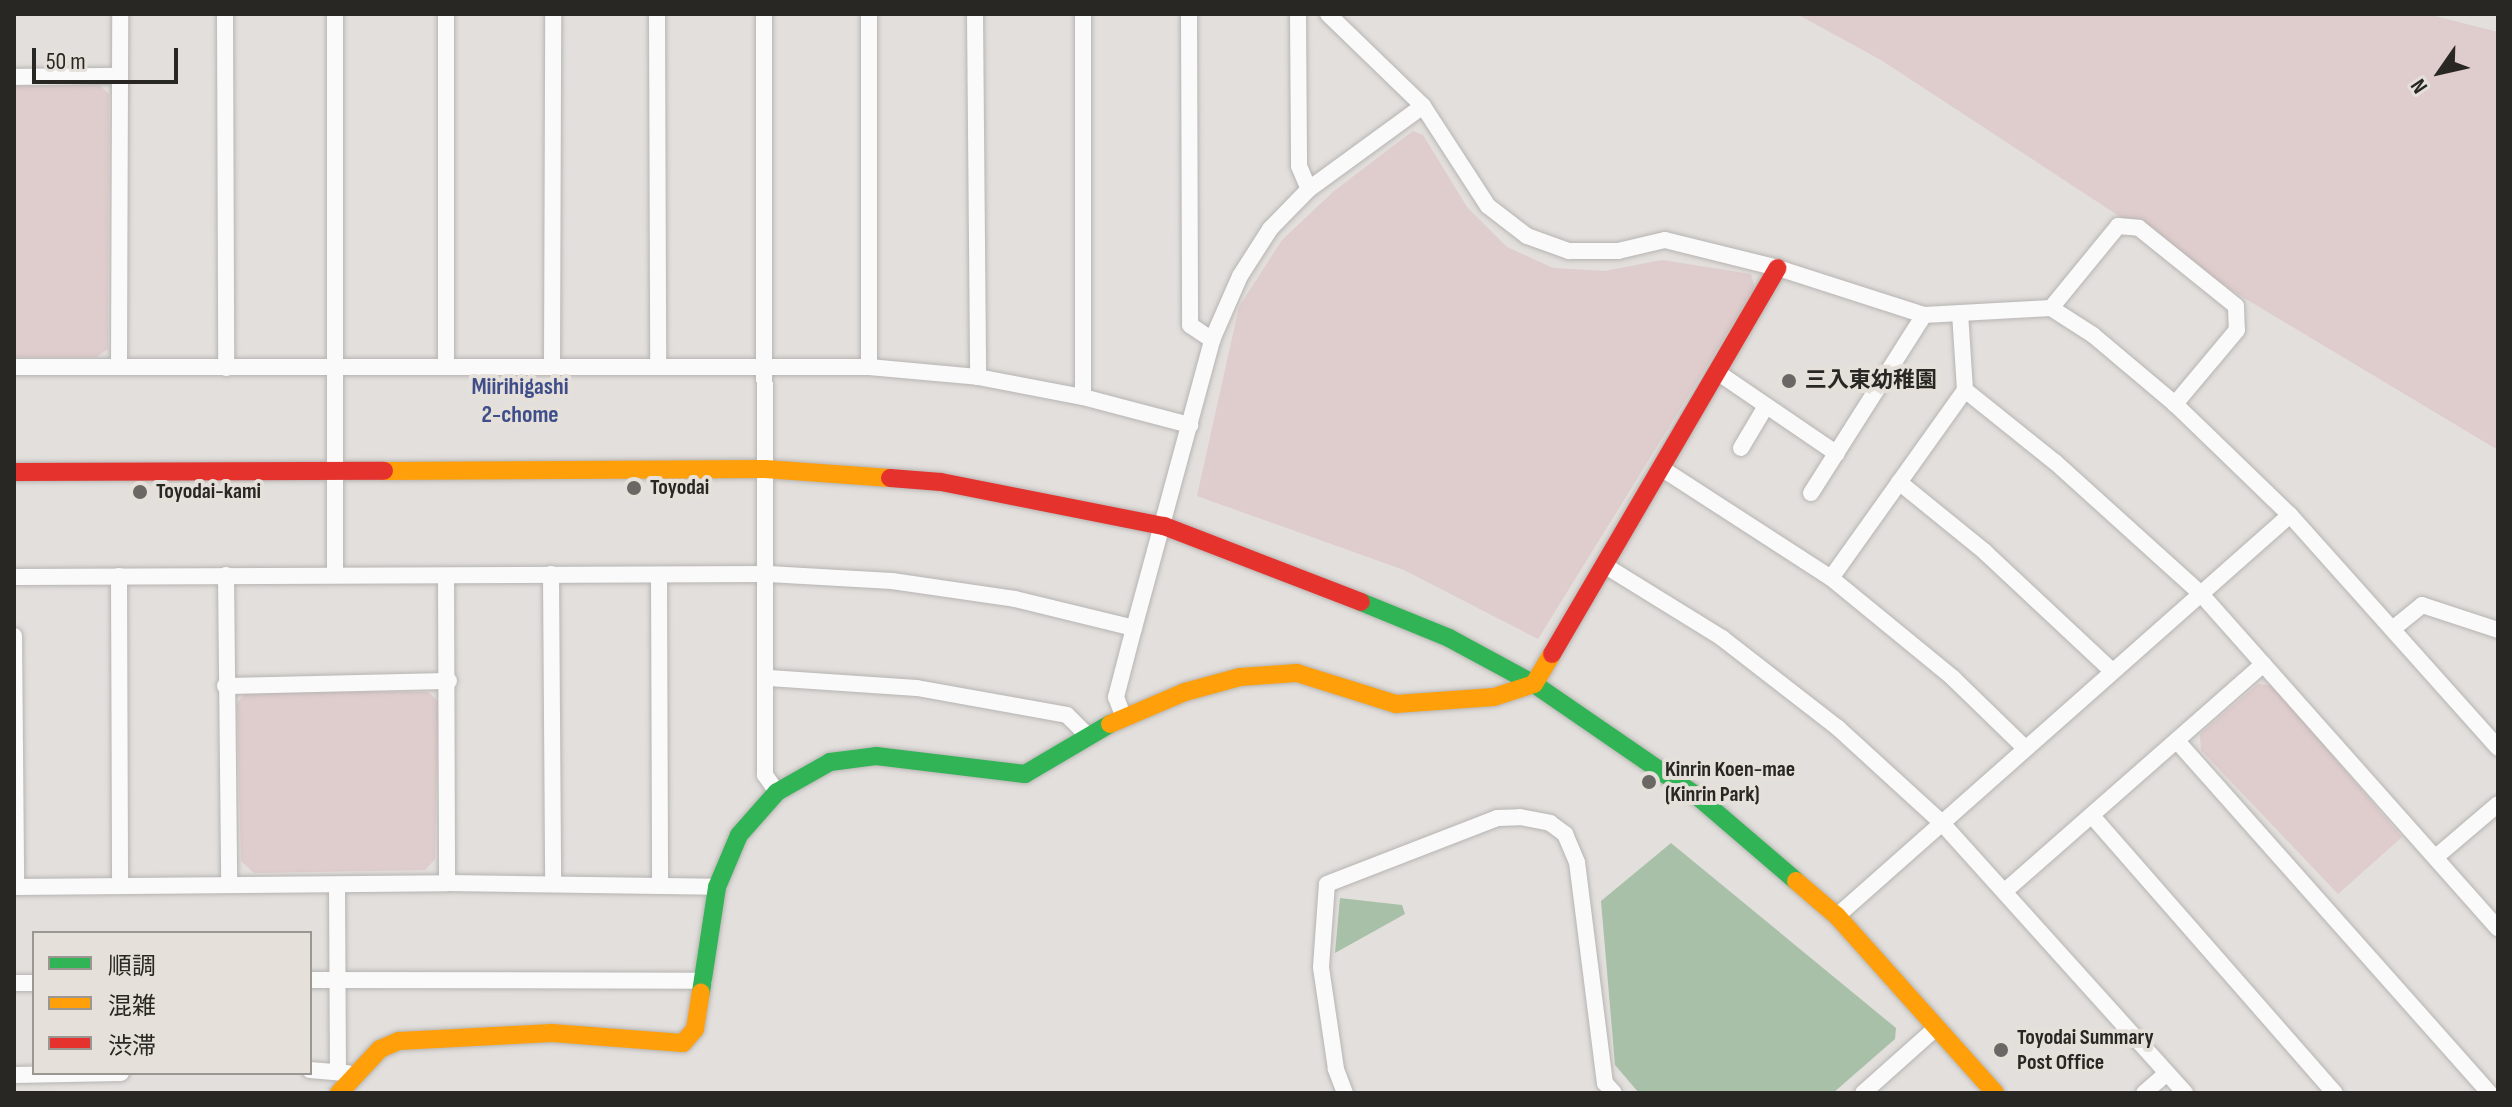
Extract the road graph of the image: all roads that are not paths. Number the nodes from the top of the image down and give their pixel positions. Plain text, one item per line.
1 (120, 14) edge
2 (225, 14) edge
3 (335, 14) edge
4 (446, 14) edge
5 (553, 14) edge
6 (657, 14) edge
7 (764, 14) edge
8 (869, 14) edge
9 (975, 14) edge
10 (1083, 14) edge
11 (1189, 14) edge
12 (1298, 14) edge
13 (1328, 14) edge
14 (118, 76) junction
15 (14, 77) edge
16 (1423, 106) junction
17 (1309, 189) junction
18 (1778, 268) junction
19 (2051, 308) junction
20 (1960, 313) junction
21 (1924, 315) junction
22 (1212, 340) junction
23 (552, 363) junction
24 (658, 364) junction
25 (446, 365) junction
26 (764, 365) junction
27 (14, 367) edge
28 (119, 367) junction
29 (335, 367) junction
30 (869, 367) junction
31 (226, 368) junction
32 (1717, 372) junction
33 (978, 377) junction
34 (1965, 390) junction
35 (1083, 397) junction
36 (2175, 404) junction
37 (1766, 406) junction
38 (1190, 425) junction
39 (1741, 448) dead end
40 (1837, 454) junction
41 (1661, 468) junction
42 (765, 469) junction
43 (336, 470) junction
44 (14, 472) edge
45 (1899, 482) junction
46 (1811, 493) dead end
47 (2290, 515) junction
48 (1164, 526) junction
49 (1604, 565) junction
50 (551, 574) junction
51 (768, 574) junction
52 (226, 575) junction
53 (335, 575) junction
54 (659, 575) junction
55 (119, 576) junction
56 (446, 576) junction
57 (14, 577) edge
58 (1831, 578) junction
59 (2201, 594) junction
60 (2395, 627) junction
61 (1134, 628) junction
62 (2498, 630) edge
63 (14, 636) edge
64 (2263, 664) junction
65 (2112, 671) junction
66 (769, 678) junction
67 (449, 681) junction
68 (1534, 684) junction
69 (225, 686) junction
70 (1124, 718) junction
71 (1086, 734) junction
72 (2177, 741) junction
73 (2025, 748) junction
74 (2498, 748) edge
75 (777, 792) junction
76 (2498, 804) edge
77 (2093, 817) junction
78 (1942, 823) junction
79 (2437, 856) junction
80 (447, 883) junction
81 (553, 883) junction
82 (229, 885) junction
83 (337, 885) junction
84 (120, 886) junction
85 (660, 886) junction
86 (15, 887) edge
87 (717, 887) junction
88 (2005, 891) junction
89 (1837, 916) junction
90 (2498, 928) edge
91 (312, 980) edge
92 (335, 980) junction
93 (704, 981) junction
94 (1937, 1027) junction
95 (312, 1070) edge
96 (345, 1072) junction
97 (2167, 1073) junction
98 (339, 1093) edge
99 (1345, 1093) edge
100 (1614, 1093) edge
101 (1863, 1093) edge
102 (1995, 1093) edge
103 (2144, 1093) edge
104 (2185, 1093) edge
105 (2335, 1093) edge
106 (2490, 1093) edge

1 - 14 street
2 - 31 street
3 - 29 street
4 - 25 street
5 - 23 street
6 - 24 street
7 - 26 street
8 - 30 street
9 - 33 street
10 - 35 street
11 - 22 street
12 - 17 street
13 - 16 street
14 - 15 street
14 - 28 street
16 - 17 street
16 - 18 street
17 - 22 street
18 - 21 street
18 - 32 street
19 - 20 street
19 - 36 street
19 - 36 street
20 - 21 street
20 - 34 street
21 - 40 street
22 - 38 street
23 - 24 street
23 - 25 street
24 - 26 street
25 - 29 street
26 - 30 street
26 - 42 street
27 - 28 street
28 - 31 street
29 - 31 street
29 - 43 street
30 - 33 street
32 - 37 street
32 - 41 street
33 - 35 street
34 - 45 street
34 - 59 street
35 - 38 street
36 - 47 street
37 - 39 street
37 - 40 street
38 - 48 street
40 - 46 street
41 - 49 street
41 - 58 street
42 - 43 street
42 - 48 street
42 - 51 street
43 - 44 street
43 - 53 street
45 - 58 street
45 - 65 street
47 - 59 street
47 - 60 street
48 - 61 street
48 - 68 street
49 - 68 street
49 - 78 street
50 - 54 street
50 - 56 street
50 - 81 street
51 - 54 street
51 - 61 street
51 - 66 street
52 - 53 street
52 - 55 street
52 - 69 street
53 - 56 street
54 - 85 street
55 - 57 street
55 - 84 street
56 - 67 street
58 - 73 street
59 - 64 street
59 - 65 street
60 - 62 street
60 - 74 street
61 - 70 street
63 - 86 street
64 - 72 street
64 - 79 street
65 - 73 street
66 - 71 street
66 - 75 street
67 - 69 street
67 - 80 street
68 - 70 street
68 - 89 street
69 - 82 street
70 - 71 street
71 - 75 street
72 - 77 street
72 - 106 street
73 - 78 street
75 - 87 street
76 - 79 street
77 - 88 street
77 - 105 street
78 - 88 street
78 - 89 street
79 - 90 street
80 - 81 street
80 - 83 street
81 - 85 street
82 - 83 street
82 - 84 street
83 - 92 street
84 - 86 street
85 - 87 street
87 - 93 street
88 - 97 street
89 - 94 street
91 - 92 street
92 - 93 street
92 - 96 street
93 - 96 street
94 - 101 street
94 - 102 street
95 - 96 street
96 - 98 street
97 - 103 street
97 - 104 street
99 - 100 street

